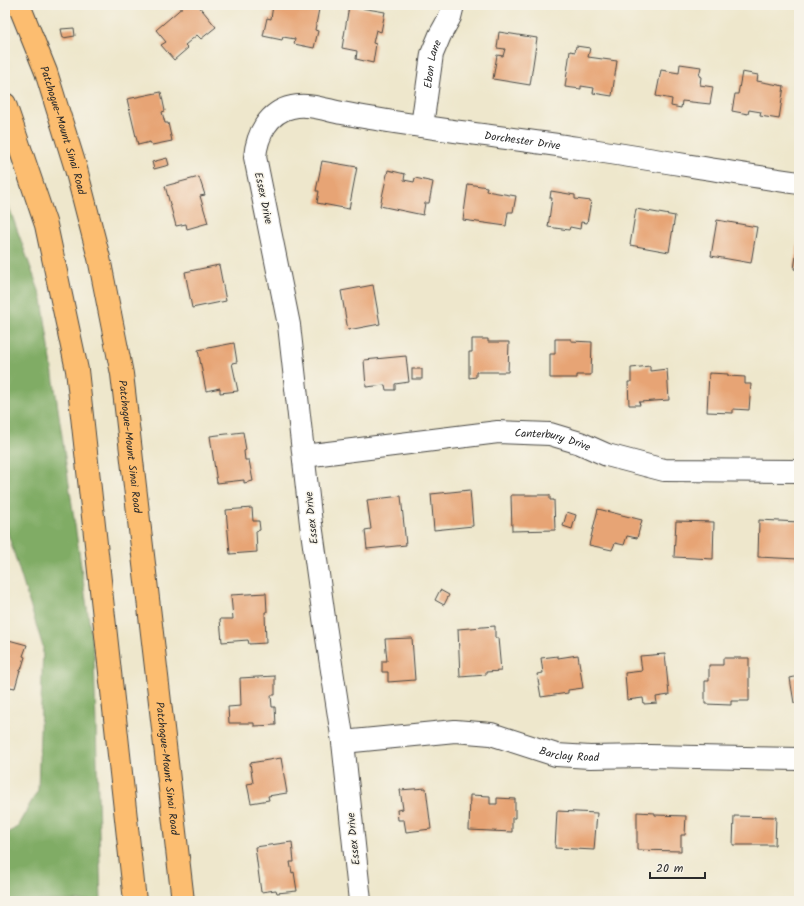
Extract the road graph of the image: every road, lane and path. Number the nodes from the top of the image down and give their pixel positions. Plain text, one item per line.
1 (19, 5) edge
2 (453, 5) edge
3 (5, 104) edge
4 (422, 126) junction
5 (259, 137) joint
6 (799, 183) edge
7 (304, 456) junction
8 (799, 471) edge
9 (343, 742) junction
10 (799, 759) edge
11 (135, 901) edge
12 (183, 901) edge
13 (360, 901) edge

1 - 12 highway, Patchogue-Mount Sinai Road
2 - 4 street, Ebon Lane
3 - 11 highway
4 - 5 street, Dorchester Drive
4 - 6 street, Dorchester Drive
5 - 7 street, Essex Drive
7 - 8 street, Canterbury Drive
7 - 9 street, Essex Drive
9 - 10 street, Barclay Road
9 - 13 street, Essex Drive

